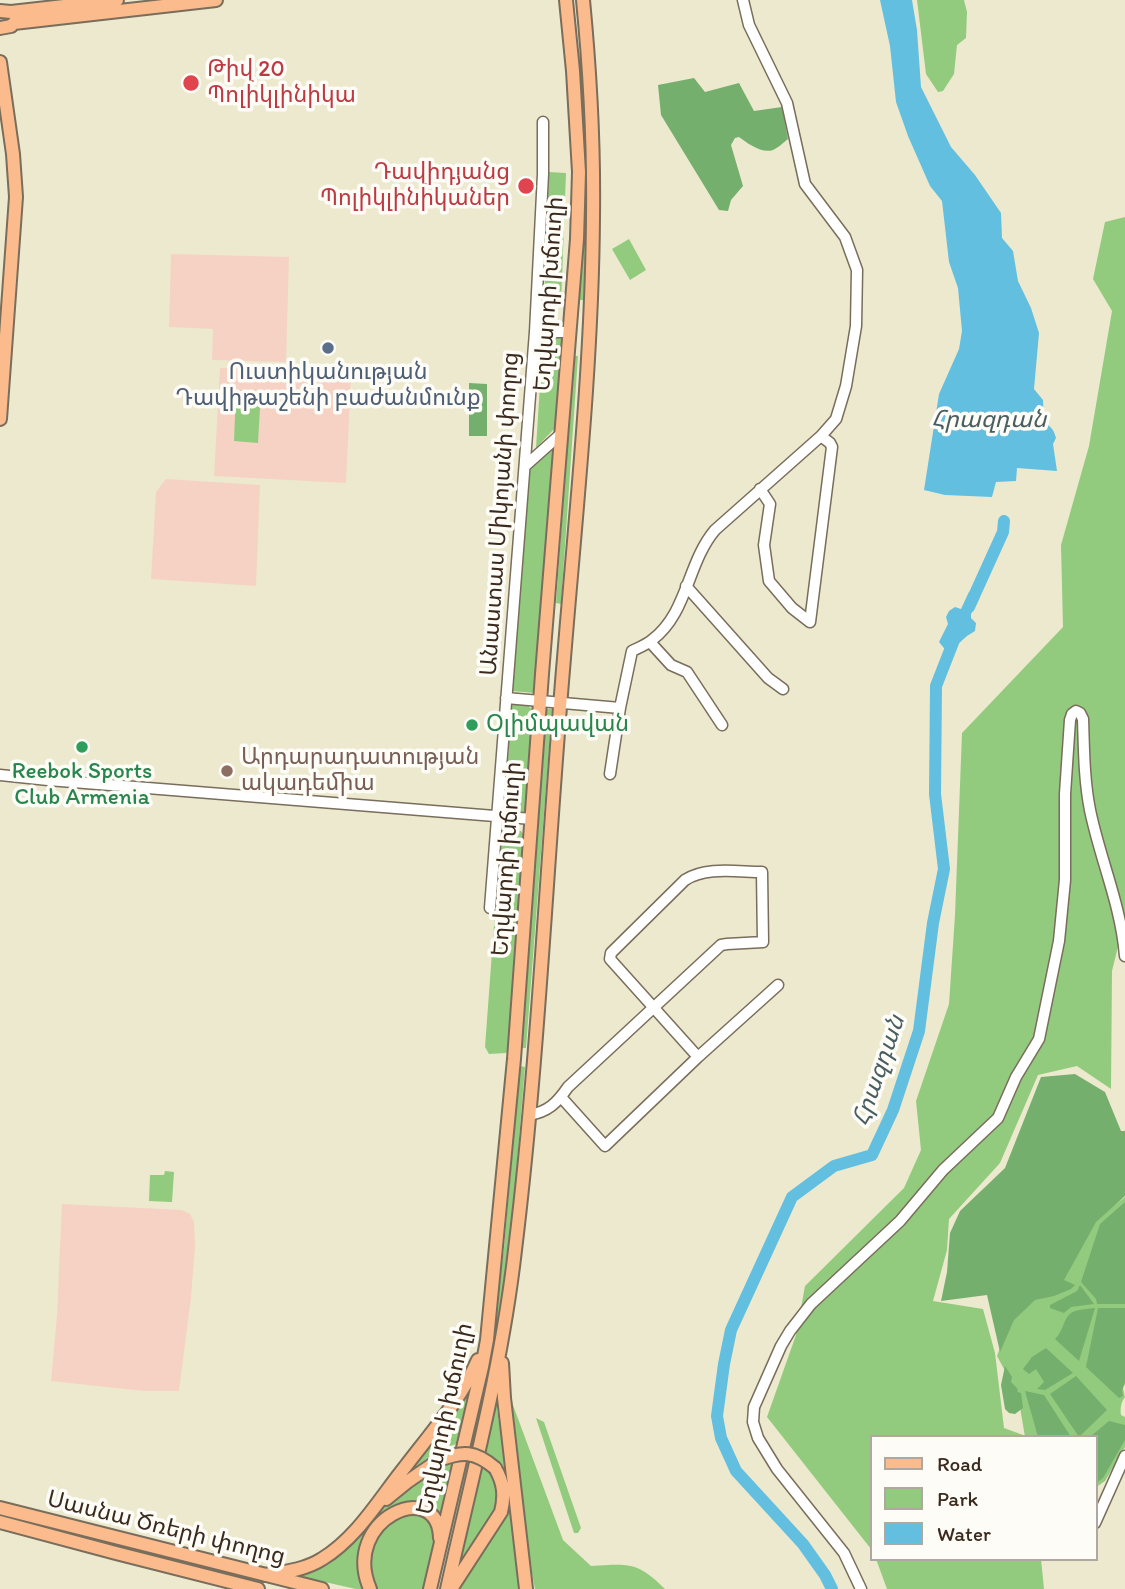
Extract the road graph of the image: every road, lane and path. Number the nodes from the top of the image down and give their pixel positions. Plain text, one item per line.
1 (117, 0) edge
2 (216, 0) edge
3 (556, 0) edge
4 (566, 0) edge
5 (583, 0) edge
6 (743, 0) edge
7 (4, 17) edge
8 (568, 17) junction
9 (0, 41) edge
10 (571, 54) junction
11 (587, 54) junction
12 (0, 62) edge
13 (0, 94) edge
14 (543, 122) dead end
15 (572, 307) junction
16 (590, 308) junction
17 (535, 332) junction
18 (570, 332) junction
19 (0, 335) edge
20 (0, 419) edge
21 (562, 433) junction
22 (821, 436) junction
23 (525, 466) junction
24 (760, 489) junction
25 (686, 586) junction
26 (650, 642) junction
27 (783, 690) dead end
28 (506, 698) junction
29 (540, 701) junction
30 (561, 703) junction
31 (620, 708) junction
32 (722, 725) dead end
33 (610, 774) dead end
34 (0, 775) edge
35 (497, 817) junction
36 (531, 820) junction
37 (490, 908) dead end
38 (1125, 956) edge
39 (778, 985) dead end
40 (654, 1008) junction
41 (698, 1058) junction
42 (514, 1059) junction
43 (533, 1062) junction
44 (561, 1097) junction
45 (529, 1115) junction
46 (487, 1340) junction
47 (502, 1342) junction
48 (1125, 1456) edge
49 (0, 1508) edge
50 (1097, 1519) edge
51 (364, 1520) junction
52 (0, 1522) edge
53 (440, 1547) junction
54 (265, 1576) junction
55 (258, 1589) edge
56 (322, 1589) edge
57 (370, 1589) edge
58 (430, 1589) edge
59 (449, 1589) edge
60 (526, 1589) edge
61 (861, 1589) edge

1 - 7 main road
2 - 7 main road
3 - 8 main road
4 - 8 main road, Եղվարդի խճուղի
5 - 11 main road, Եղվարդի խճուղի
6 - 22 street
7 - 9 main road
8 - 10 main road, Եղվարդի խճուղի
10 - 11 main road
10 - 15 main road, Եղվարդի խճուղի
11 - 16 main road, Եղվարդի խճուղի
12 - 20 main road
13 - 19 main road
14 - 17 street, Անաստաս Միկոյանի փողոց
15 - 16 main road
15 - 18 main road, Եղվարդի խճուղի
16 - 30 main road, Եղվարդի խճուղի
17 - 18 street
17 - 23 street, Անաստաս Միկոյանի փողոց
18 - 21 main road, Եղվարդի խճուղի
21 - 23 street
21 - 29 main road, Եղվարդի խճուղի
22 - 24 street
22 - 24 street
23 - 28 street, Անաստաս Միկոյանի փողոց
24 - 25 street
25 - 26 street
25 - 27 street
26 - 31 street
26 - 32 street
28 - 29 street
28 - 35 street, Անաստաս Միկոյանի փողոց
29 - 30 street
29 - 36 main road, Եղվարդի խճուղի
30 - 31 street
30 - 43 main road, Եղվարդի խճուղի
31 - 33 street
34 - 35 street
35 - 36 street
35 - 37 street, Անաստաս Միկոյանի փողոց
36 - 42 main road, Եղվարդի խճուղի
38 - 61 street
39 - 41 street
40 - 40 street
40 - 41 street
40 - 44 street
41 - 44 street
42 - 43 main road
42 - 46 main road, Եղվարդի խճուղի
43 - 45 main road, Եղվարդի խճուղի
44 - 45 street
45 - 47 main road, Եղվարդի խճուղի
46 - 51 main road
46 - 53 main road, Եղվարդի խճուղի
47 - 59 main road, Եղվարդի խճուղի
47 - 60 main road
48 - 50 street
49 - 54 main road, Սասնա Ծռերի փողոց
51 - 54 main road
51 - 59 main road, bridge
52 - 55 main road, Սասնա Ծռերի փողոց
53 - 57 main road
53 - 58 main road, Եղվարդի խճուղի
54 - 56 main road, Սասնա Ծռերի փողոց

